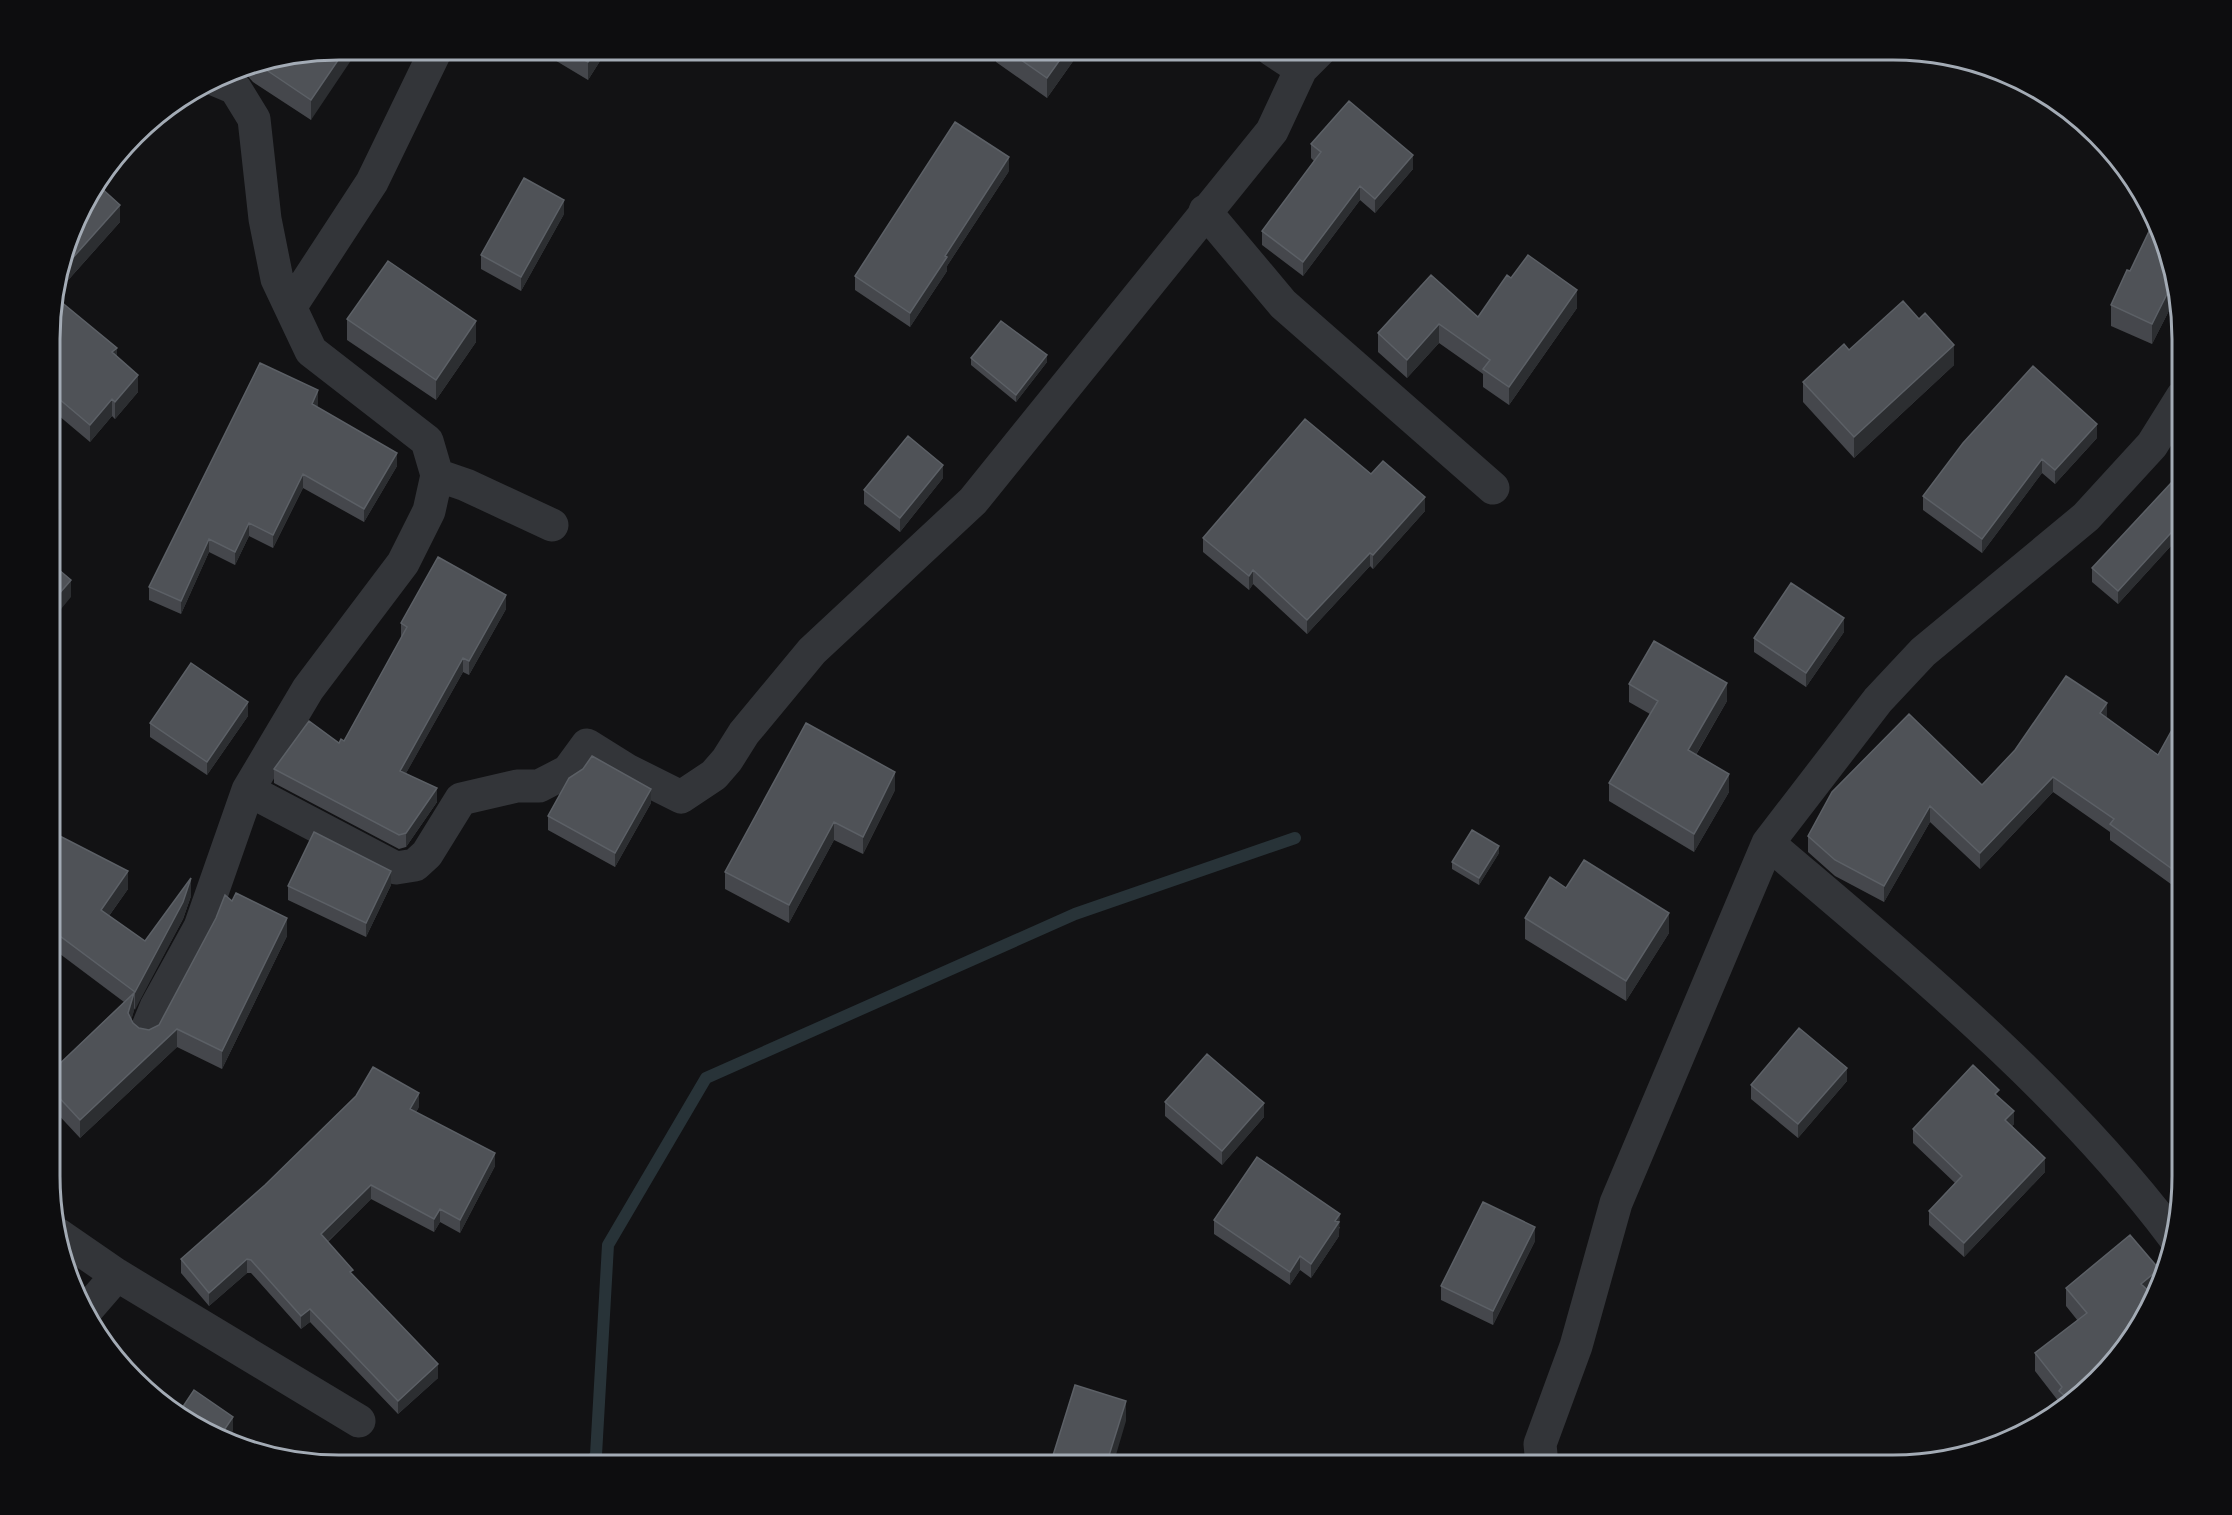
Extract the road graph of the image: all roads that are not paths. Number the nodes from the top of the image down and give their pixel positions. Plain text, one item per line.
1 (431, 60) edge
2 (1309, 60) edge
3 (226, 84) edge
4 (1205, 211) junction
5 (291, 306) junction
6 (2172, 413) edge
7 (437, 475) junction
8 (1493, 488) dead end
9 (552, 525) dead end
10 (248, 790) junction
11 (1768, 843) junction
12 (147, 1029) edge
13 (2167, 1228) edge
14 (68, 1241) edge
15 (117, 1275) junction
16 (92, 1304) edge
17 (359, 1421) dead end
18 (1541, 1455) edge

1 - 5 street
2 - 4 street
3 - 5 street
4 - 8 street
4 - 10 street
5 - 7 street
6 - 11 street
7 - 9 street
7 - 10 street
10 - 12 street
11 - 13 street
11 - 18 street
14 - 15 street
15 - 16 street
15 - 17 street

